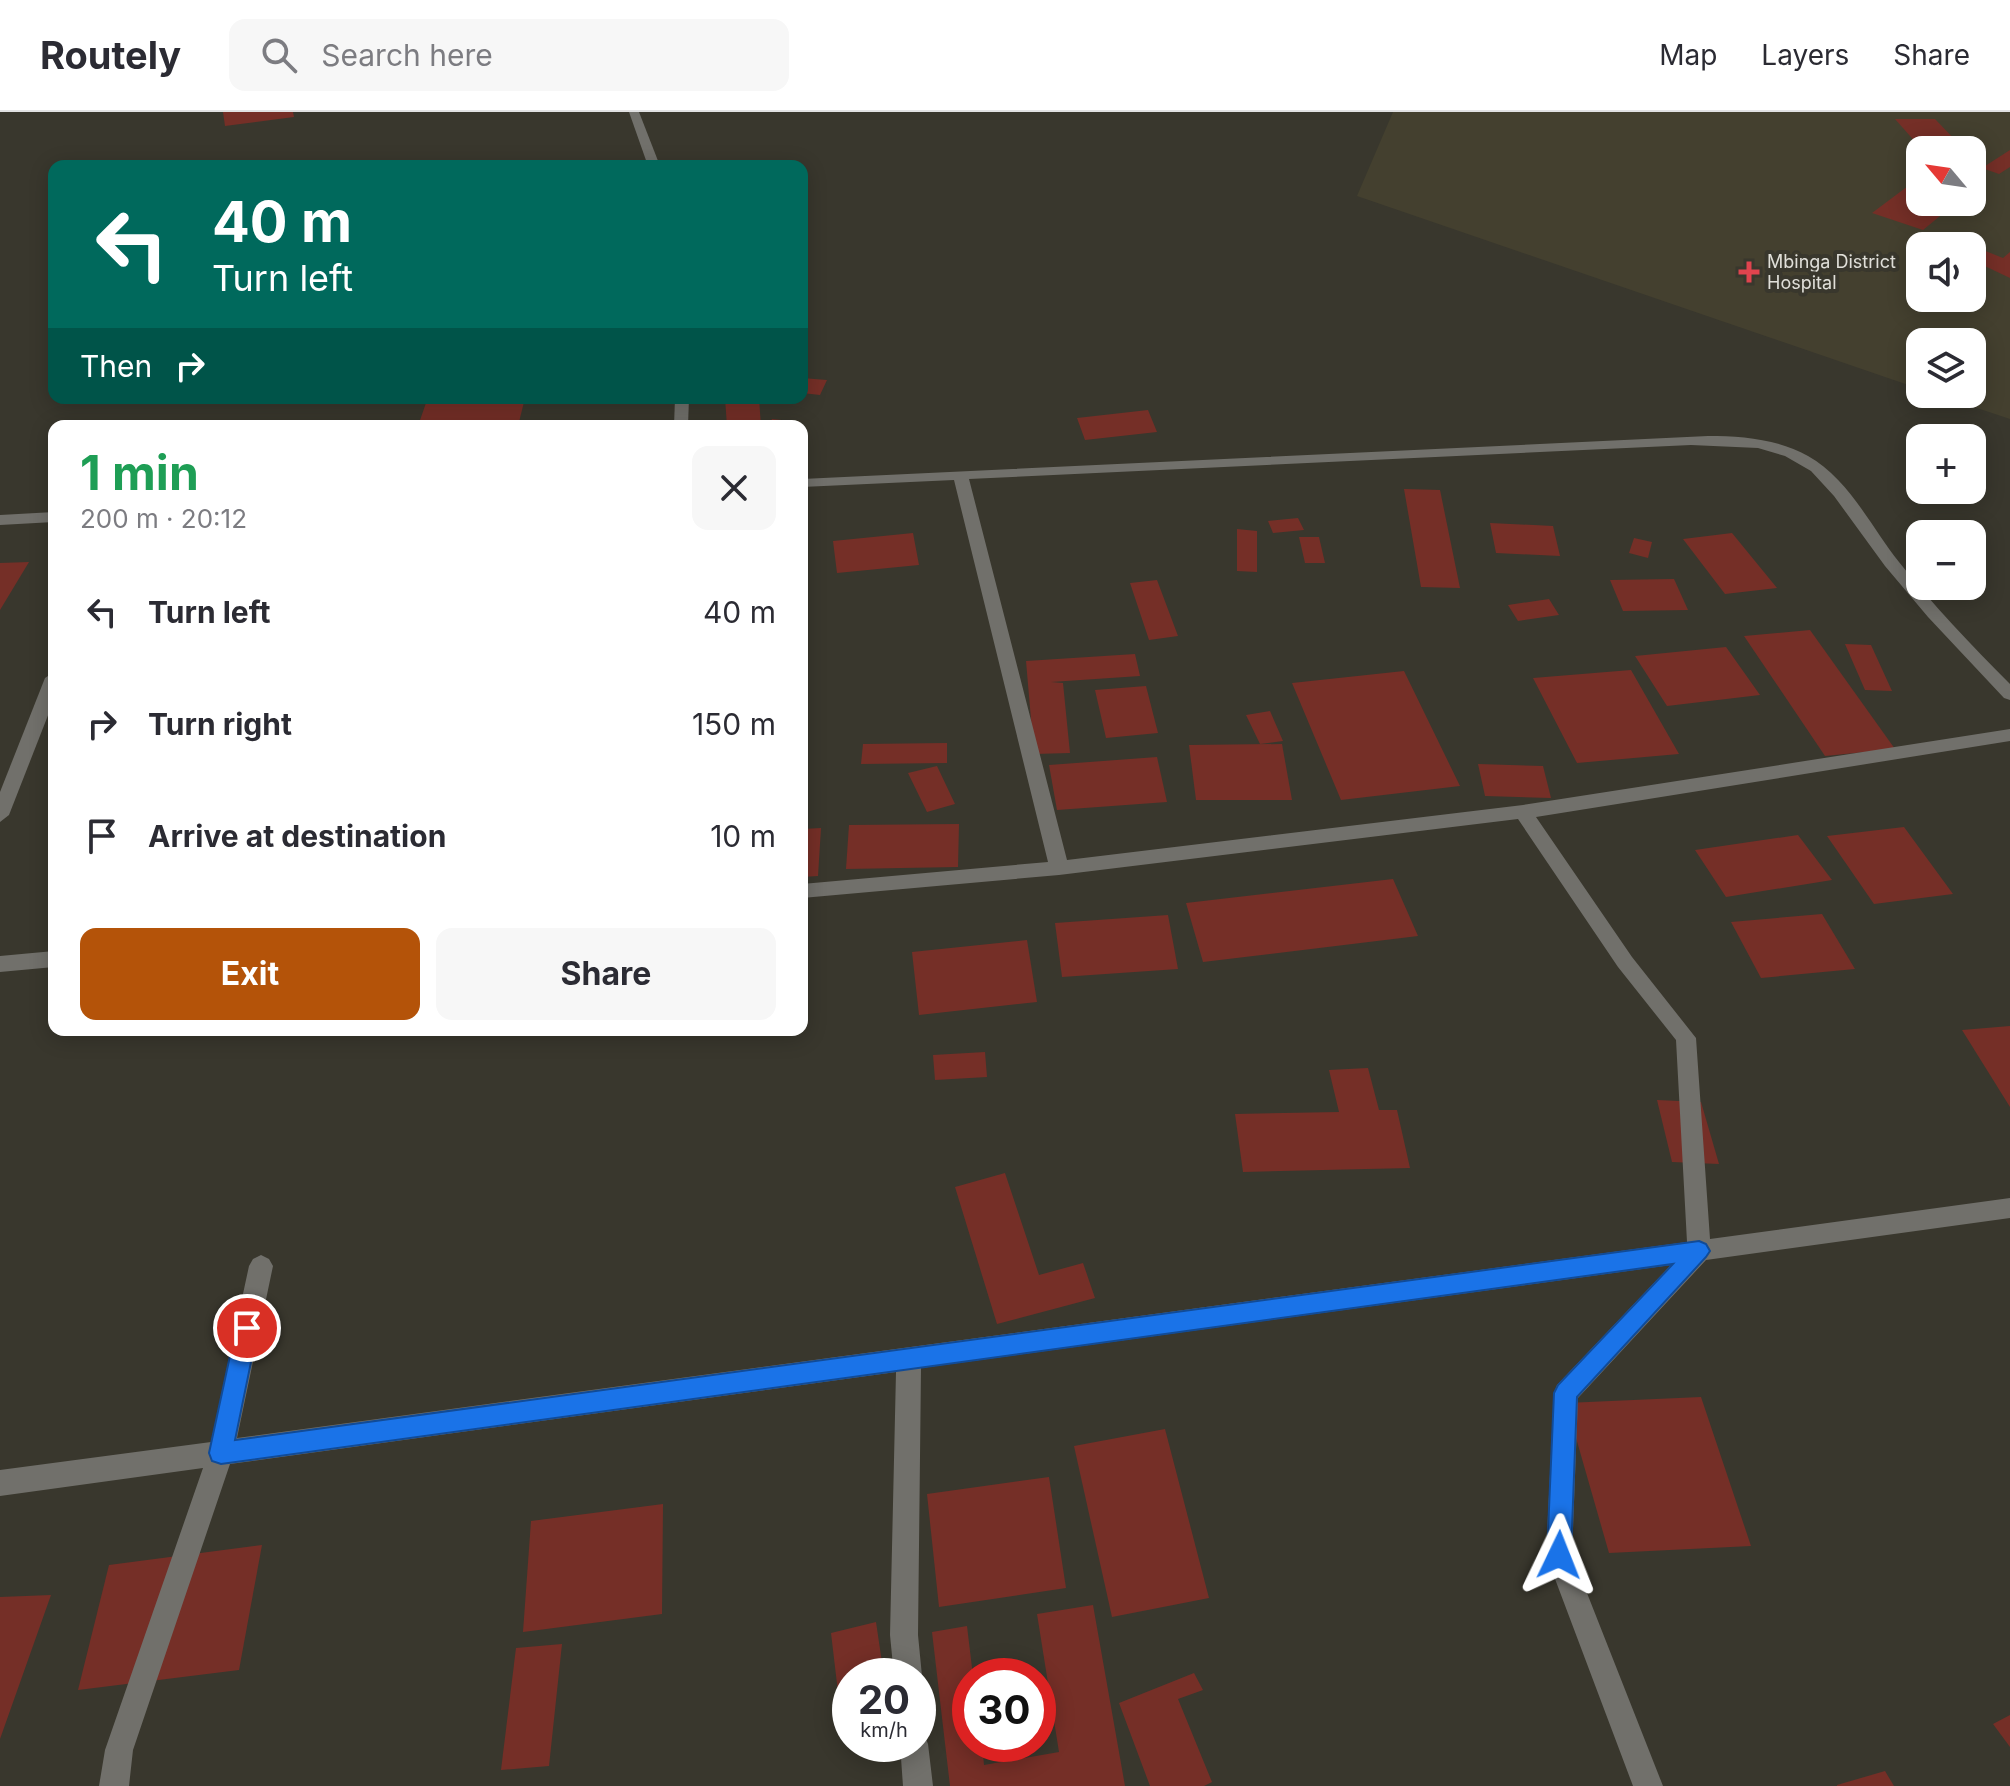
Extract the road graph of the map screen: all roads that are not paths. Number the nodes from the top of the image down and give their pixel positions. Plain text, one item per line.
1 (634, 112) edge
2 (652, 160) edge
3 (960, 474) junction
4 (808, 483) edge
5 (48, 517) edge
6 (0, 520) edge
7 (48, 693) edge
8 (2010, 694) edge
9 (2010, 735) edge
10 (1523, 812) junction
11 (0, 815) edge
12 (1059, 868) junction
13 (808, 890) edge
14 (48, 960) edge
15 (0, 964) edge
16 (2010, 1208) edge
17 (1699, 1251) junction
18 (261, 1266) dead end
19 (909, 1360) junction
20 (221, 1453) junction
21 (0, 1483) edge
22 (906, 1658) edge
23 (916, 1762) edge
24 (114, 1786) edge
25 (918, 1786) edge
26 (1648, 1786) edge

1 - 2 street
3 - 4 street
3 - 8 street
3 - 12 street
5 - 6 street
7 - 11 street
9 - 10 street
10 - 12 street
10 - 17 street
12 - 13 street
14 - 15 street
16 - 17 street
17 - 19 street
17 - 26 street
18 - 20 street
19 - 20 street
19 - 22 street
20 - 21 street
20 - 24 street
23 - 25 street

